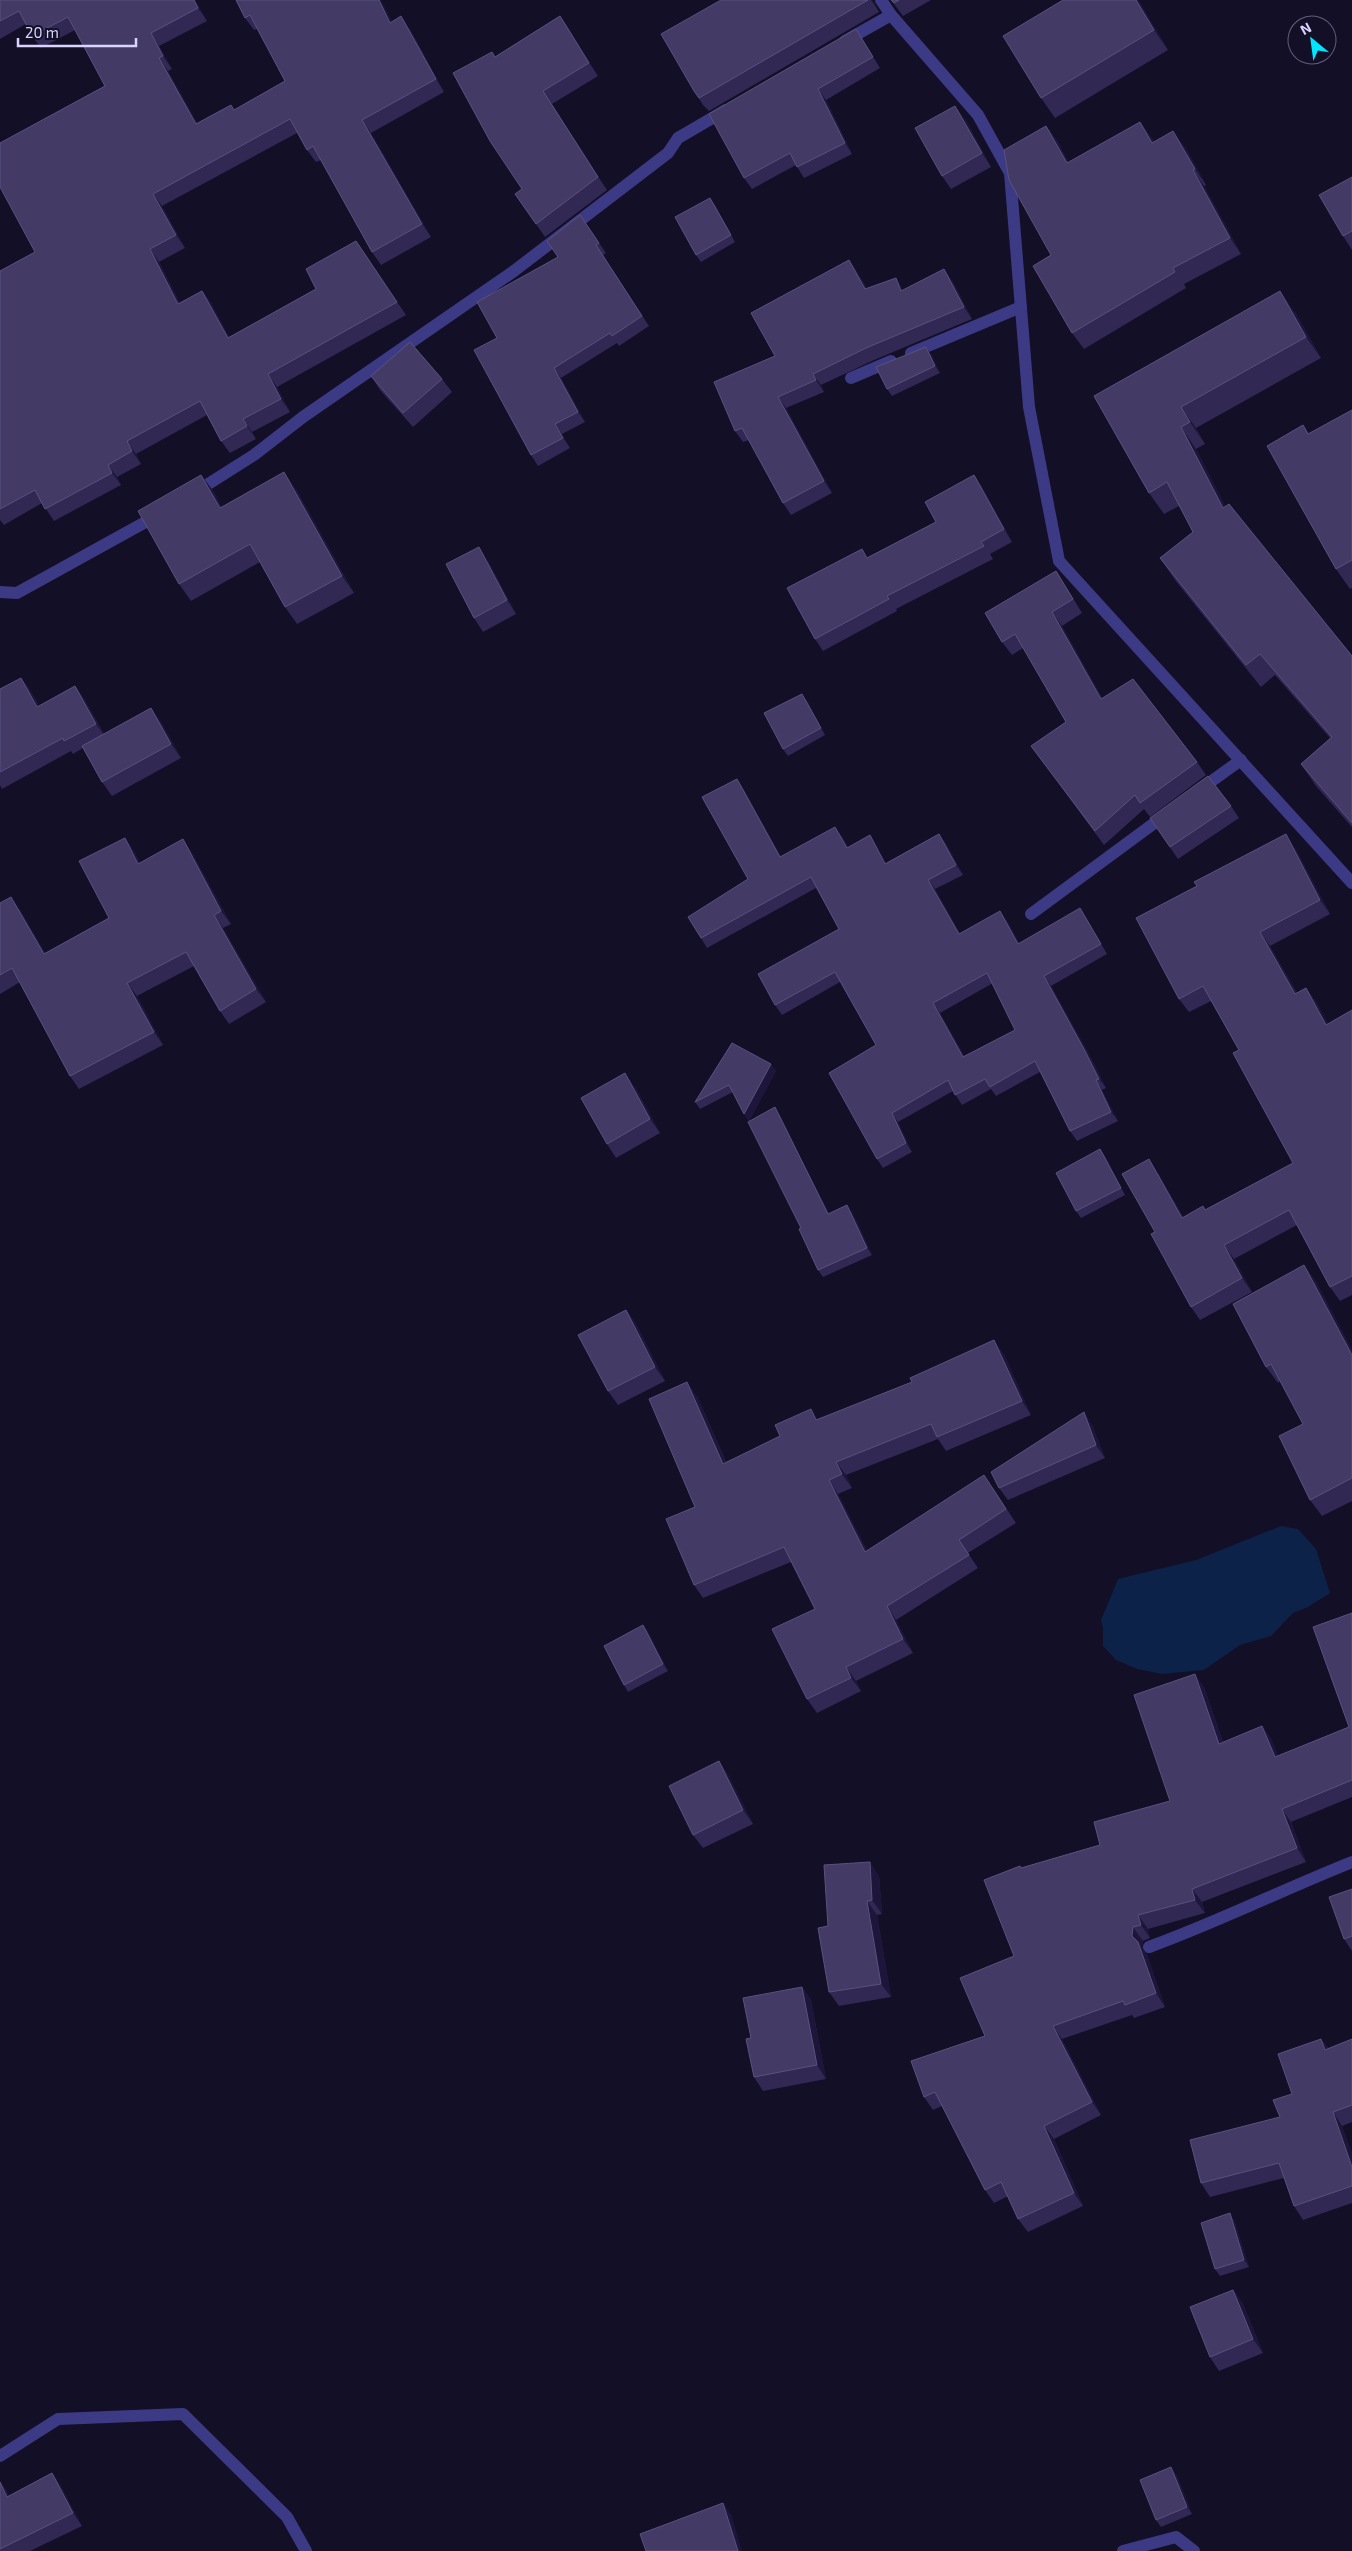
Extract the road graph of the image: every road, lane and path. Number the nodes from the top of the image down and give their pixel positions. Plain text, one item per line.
1 (881, 0) edge
2 (891, 15) junction
3 (831, 49) edge
4 (737, 104) edge
5 (1021, 307) junction
6 (852, 378) dead end
7 (0, 592) edge
8 (1241, 760) junction
9 (1352, 883) edge
10 (1031, 914) dead end
11 (1352, 1862) edge
12 (1149, 1947) dead end
13 (0, 2456) edge
14 (306, 2551) edge
15 (1124, 2551) edge
16 (1194, 2551) edge

1 - 2 street
2 - 3 street
2 - 5 street
4 - 7 street
5 - 6 street
5 - 8 street
8 - 9 street
8 - 10 street
11 - 12 street
13 - 14 street
15 - 16 street

